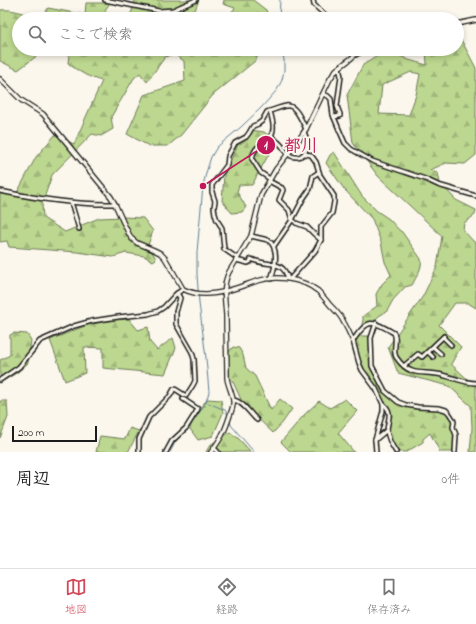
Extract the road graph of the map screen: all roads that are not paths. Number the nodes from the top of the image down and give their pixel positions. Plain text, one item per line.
1 (106, 0) edge
2 (196, 0) edge
3 (313, 0) edge
4 (322, 12) edge
5 (464, 22) edge
6 (476, 22) edge
7 (354, 56) edge
8 (339, 68) junction
9 (0, 79) edge
10 (323, 94) junction
11 (270, 111) junction
12 (334, 117) junction
13 (305, 131) junction
14 (270, 136) junction
15 (288, 154) junction
16 (305, 154) junction
17 (318, 172) junction
18 (269, 180) junction
19 (0, 191) edge
20 (476, 196) edge
21 (71, 202) junction
22 (115, 204) junction
23 (292, 220) junction
24 (79, 229) dead end
25 (251, 236) junction
26 (321, 240) junction
27 (274, 246) junction
28 (237, 259) junction
29 (276, 264) junction
30 (271, 279) junction
31 (289, 279) junction
32 (183, 289) junction
33 (224, 292) junction
34 (177, 293) junction
35 (376, 323) junction
36 (353, 341) junction
37 (451, 345) dead end
38 (433, 347) junction
39 (428, 352) junction
40 (441, 354) dead end
41 (433, 357) dead end
42 (404, 366) junction
43 (0, 380) edge
44 (476, 383) edge
45 (183, 400) dead end
46 (233, 400) junction
47 (383, 404) junction
48 (257, 420) dead end
49 (387, 430) junction
50 (375, 440) junction
51 (214, 448) junction
52 (455, 451) edge
53 (139, 452) edge
54 (166, 452) edge
55 (211, 452) edge
56 (218, 452) edge
57 (376, 452) edge
58 (396, 452) edge

1 - 2 street
3 - 4 street
5 - 6 street
7 - 8 street
8 - 10 street
8 - 12 street
9 - 22 street
10 - 12 street
10 - 13 street
11 - 13 street
11 - 14 street
11 - 28 street
12 - 20 street
13 - 15 street
13 - 16 street
14 - 15 street
14 - 18 street
15 - 16 street
15 - 18 street
16 - 17 street
17 - 23 street
17 - 26 street
18 - 23 street
18 - 25 street
19 - 21 street
21 - 22 street
21 - 24 street
22 - 32 street
23 - 26 street
23 - 27 street
25 - 27 street
25 - 28 street
26 - 31 street
27 - 29 street
28 - 29 street
28 - 33 street
29 - 30 street
29 - 31 street
30 - 31 street
30 - 33 street
31 - 36 street
32 - 33 street
32 - 34 street
33 - 46 street
34 - 43 street
34 - 53 street
35 - 36 street
35 - 42 street
35 - 52 street
36 - 47 street
37 - 38 street
38 - 39 street
38 - 40 street
39 - 41 street
39 - 42 street
42 - 44 street
45 - 54 street
46 - 48 street
46 - 51 street
47 - 49 street
47 - 50 street
49 - 50 street
49 - 58 street
50 - 57 street
51 - 55 street
51 - 56 street

